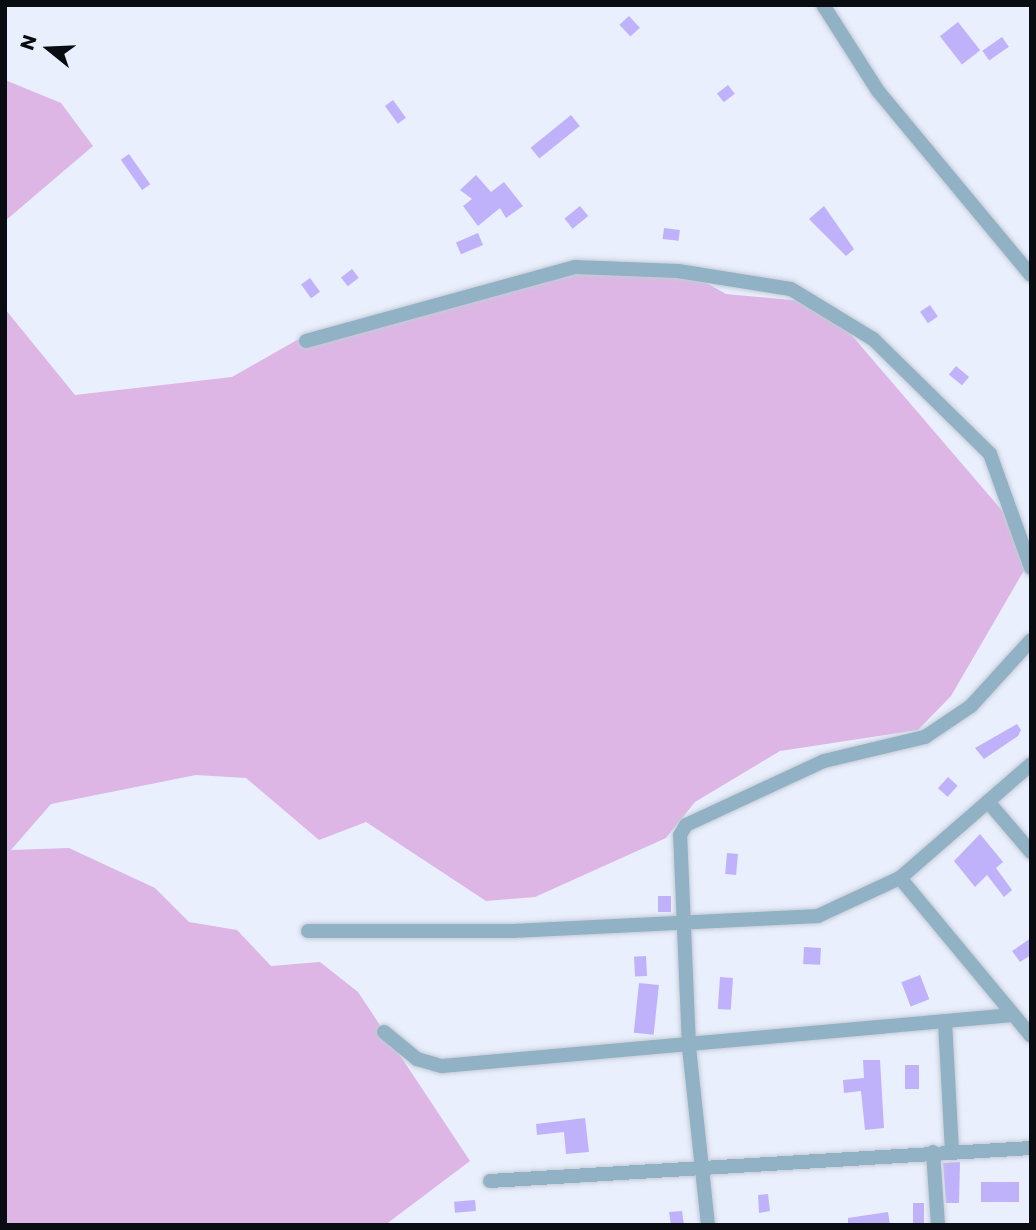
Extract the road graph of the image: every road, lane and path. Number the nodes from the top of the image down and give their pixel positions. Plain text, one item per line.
1 (823, 5) edge
2 (1031, 275) edge
3 (306, 341) dead end
4 (1031, 568) edge
5 (1031, 640) edge
6 (1031, 764) edge
7 (990, 804) junction
8 (1031, 852) edge
9 (900, 878) junction
10 (682, 924) junction
11 (308, 931) dead end
12 (1013, 1015) junction
13 (945, 1022) junction
14 (384, 1032) dead end
15 (1031, 1036) edge
16 (689, 1047) junction
17 (1031, 1148) edge
18 (952, 1151) junction
19 (933, 1152) junction
20 (701, 1166) junction
21 (490, 1181) dead end
22 (708, 1225) edge
23 (938, 1225) edge

1 - 2 street
3 - 4 street
5 - 10 street
6 - 7 street
7 - 8 street
7 - 9 street
9 - 10 street
9 - 12 street
10 - 11 street
10 - 16 street
12 - 13 street
12 - 15 street
13 - 16 street
13 - 18 street
14 - 16 street
16 - 20 street
17 - 18 street
18 - 19 street
19 - 20 street
19 - 23 street
20 - 21 street
20 - 22 street

